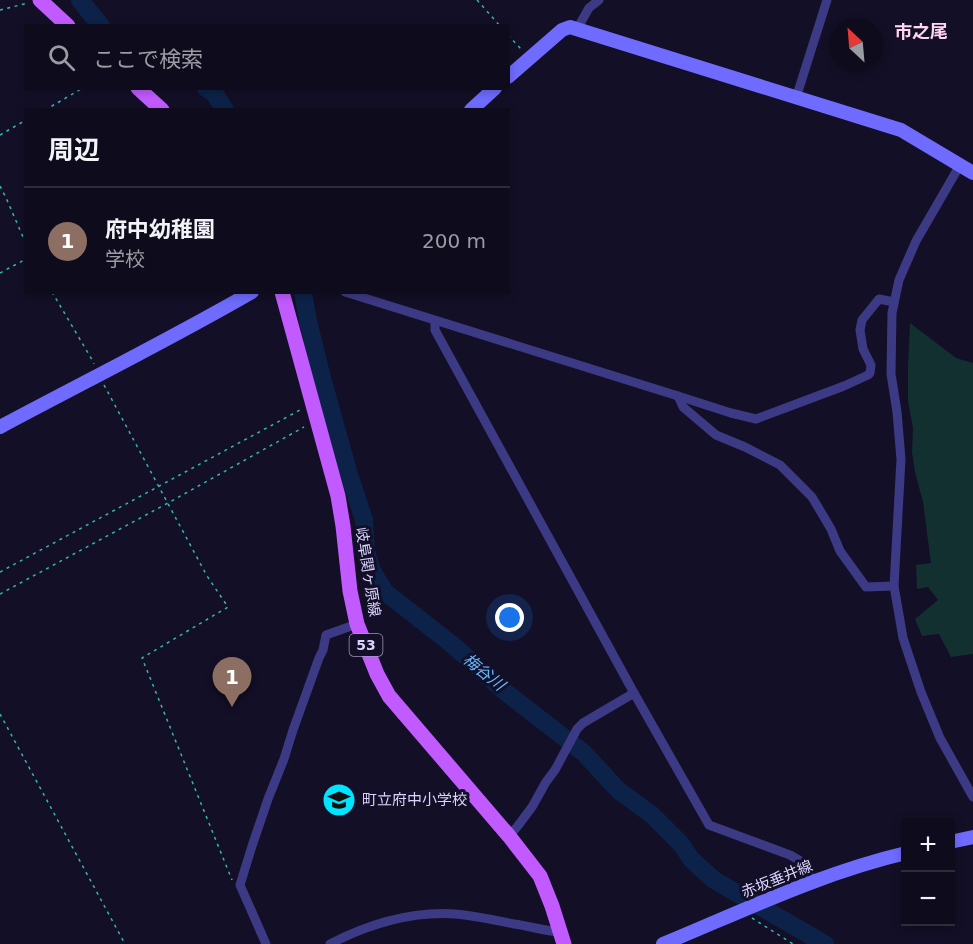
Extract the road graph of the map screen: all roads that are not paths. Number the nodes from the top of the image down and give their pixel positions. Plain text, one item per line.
1 (599, 0) edge
2 (827, 0) edge
3 (35, 1) edge
4 (65, 24) edge
5 (577, 29) junction
6 (510, 75) edge
7 (140, 90) edge
8 (493, 90) edge
9 (796, 98) junction
10 (160, 108) edge
11 (473, 108) edge
12 (960, 165) junction
13 (973, 173) edge
14 (249, 294) edge
15 (283, 294) edge
16 (351, 294) edge
17 (894, 302) junction
18 (435, 321) junction
19 (678, 396) junction
20 (0, 427) edge
21 (894, 586) junction
22 (357, 624) junction
23 (634, 693) junction
24 (973, 774) edge
25 (962, 778) junction
26 (973, 797) edge
27 (509, 836) junction
28 (973, 837) edge
29 (955, 841) edge
30 (901, 854) edge
31 (813, 881) junction
32 (562, 938) edge
33 (266, 944) edge
34 (330, 944) edge
35 (663, 944) edge

1 - 5 street
2 - 9 street
3 - 4 main road
5 - 6 street
5 - 9 street
7 - 10 main road
8 - 11 street
9 - 12 street
12 - 13 street
12 - 17 street
14 - 20 street
15 - 22 main road, 岐阜関ヶ原線 / 53
16 - 18 street
17 - 19 street
17 - 21 street
18 - 19 street
18 - 23 street
19 - 21 street
21 - 25 street
22 - 27 main road, 岐阜関ヶ原線 / 53
22 - 33 street
23 - 27 street
23 - 31 street
24 - 25 street
25 - 26 street
27 - 32 main road, 岐阜関ヶ原線 / 53
28 - 29 street
30 - 31 street, 赤坂垂井線
31 - 35 street, 赤坂垂井線
32 - 34 street

